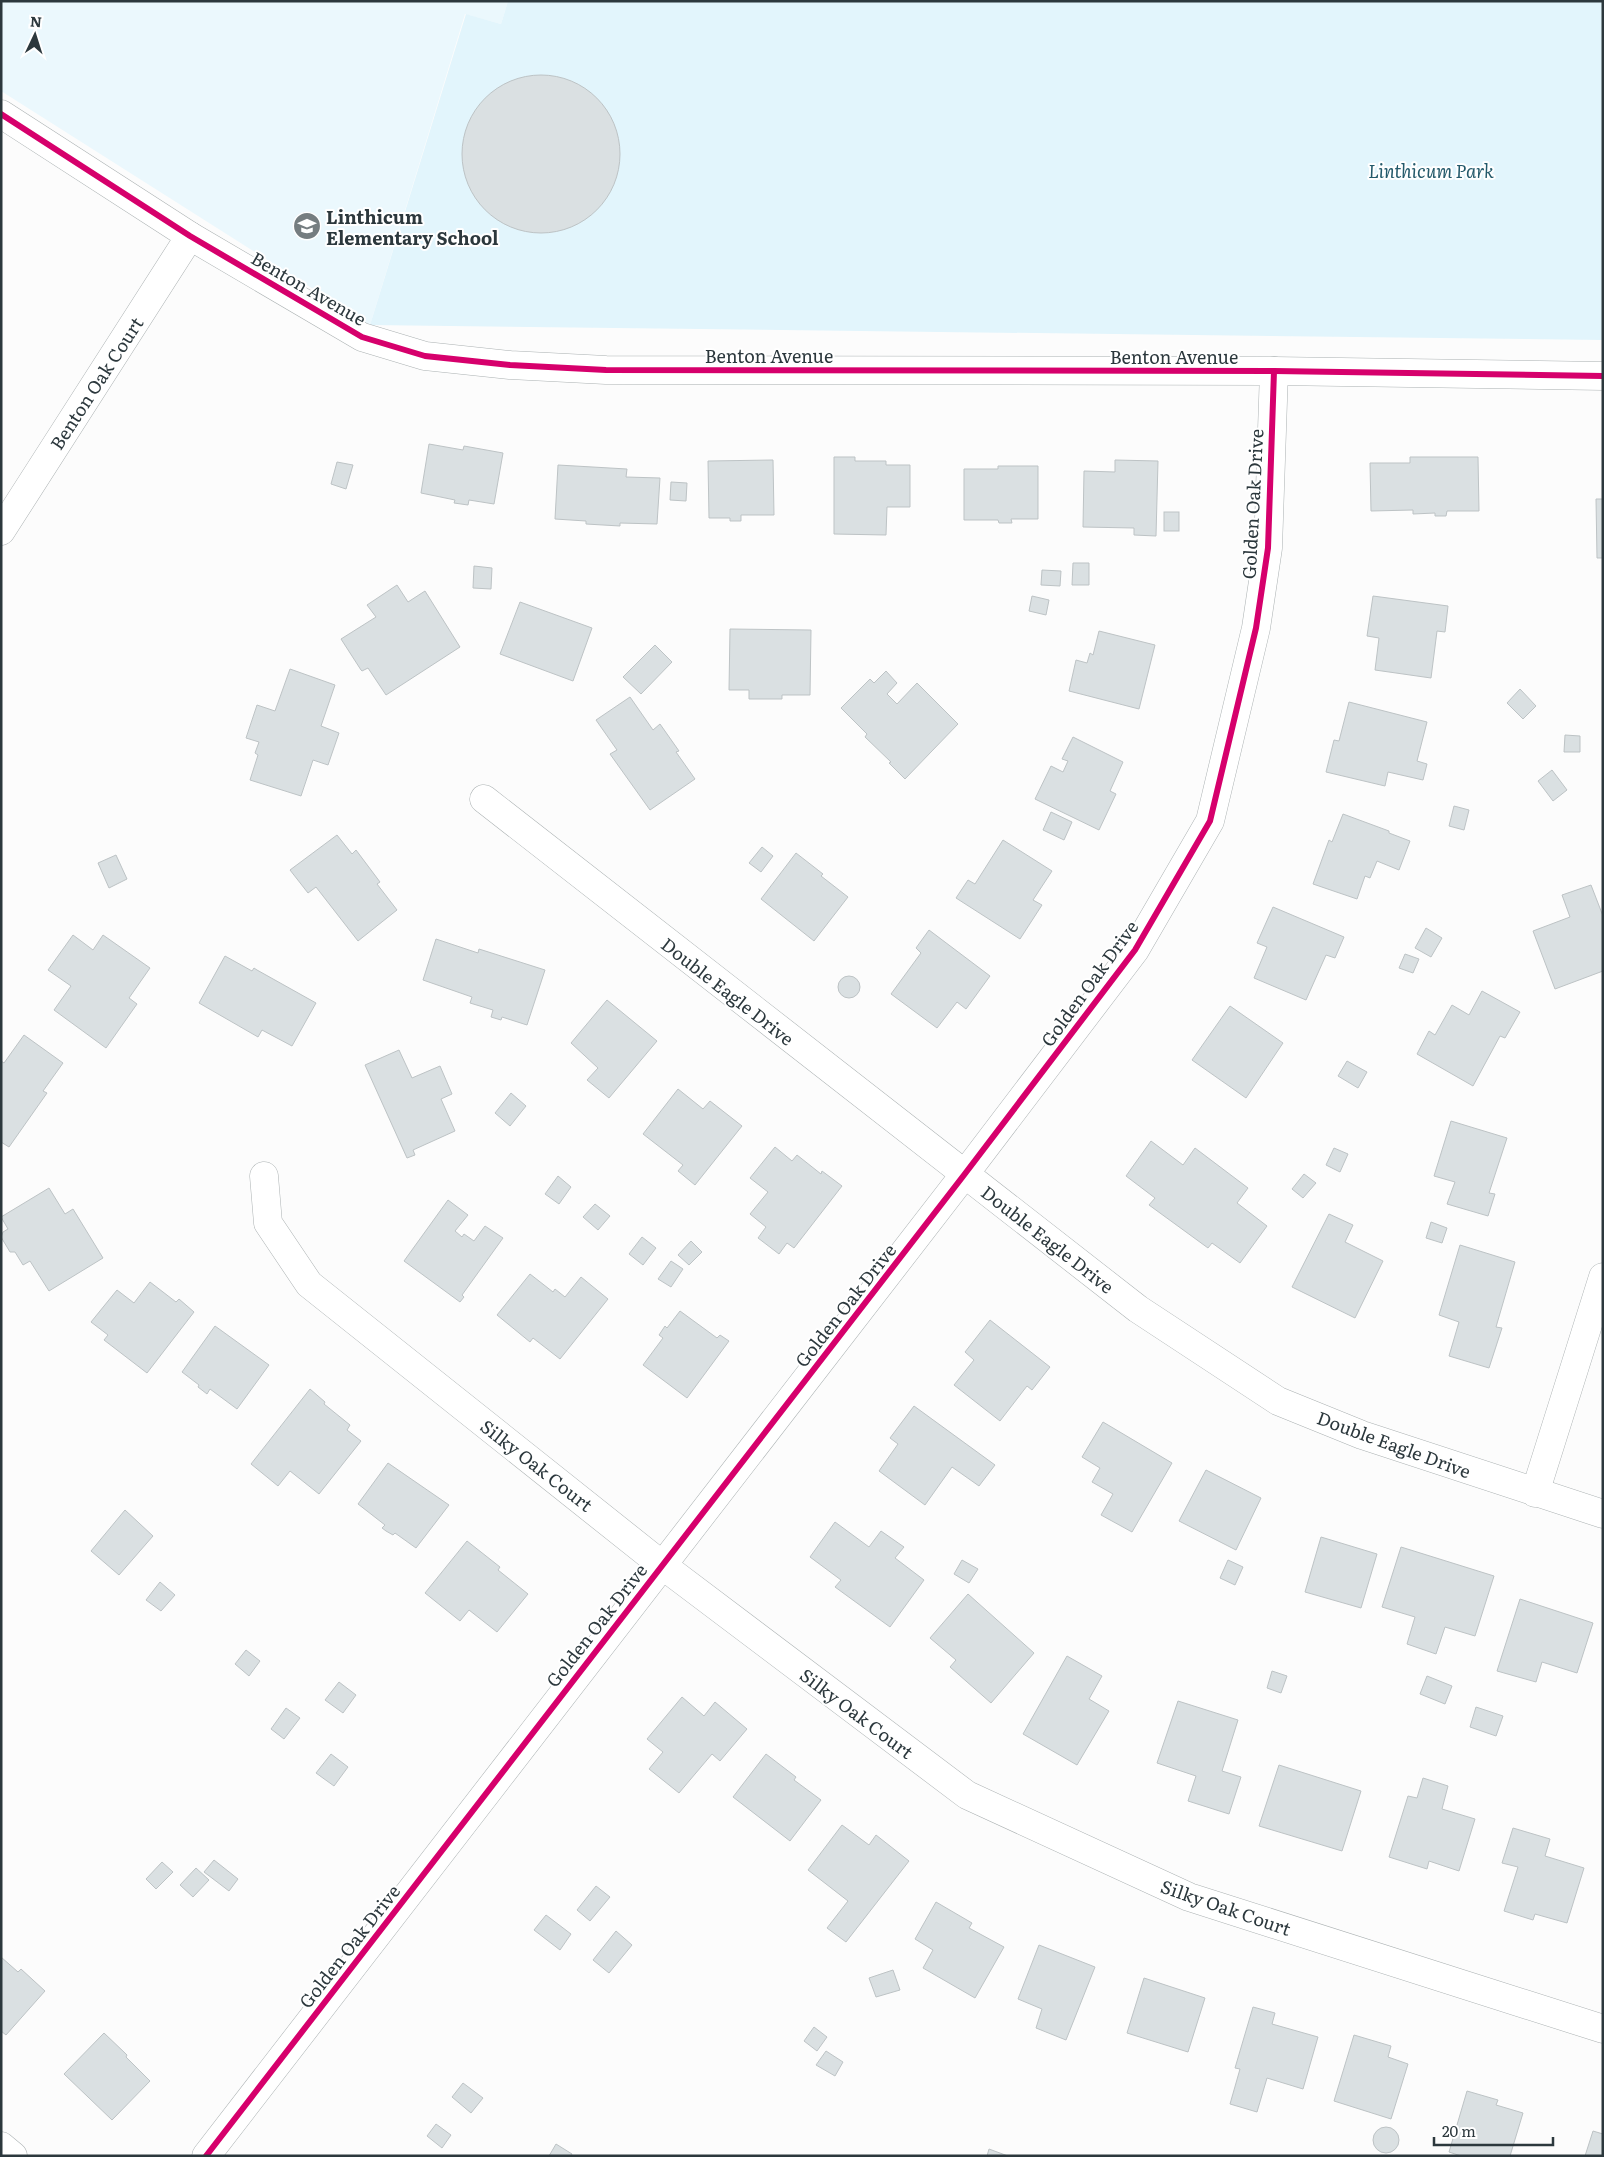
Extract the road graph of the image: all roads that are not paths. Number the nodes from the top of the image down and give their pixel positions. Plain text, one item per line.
1 (1, 114) edge
2 (190, 236) junction
3 (1274, 371) junction
4 (1603, 376) edge
5 (1, 531) edge
6 (484, 799) dead end
7 (964, 1175) junction
8 (264, 1176) dead end
9 (1603, 1277) edge
10 (1535, 1493) junction
11 (1603, 1514) edge
12 (662, 1564) junction
13 (1603, 2030) edge
14 (1, 2146) edge
15 (12, 2156) edge
16 (206, 2156) edge

1 - 2 street, Benton Avenue
2 - 3 street, Benton Avenue
2 - 5 street, Benton Oak Court
3 - 4 street, Benton Avenue
3 - 7 street, Golden Oak Drive
6 - 7 street, Double Eagle Drive
7 - 10 street, Double Eagle Drive
7 - 12 street, Golden Oak Drive
8 - 12 street, Silky Oak Court
9 - 10 street
10 - 11 street, Double Eagle Drive
12 - 13 street, Silky Oak Court
12 - 16 street, Golden Oak Drive
14 - 15 street

